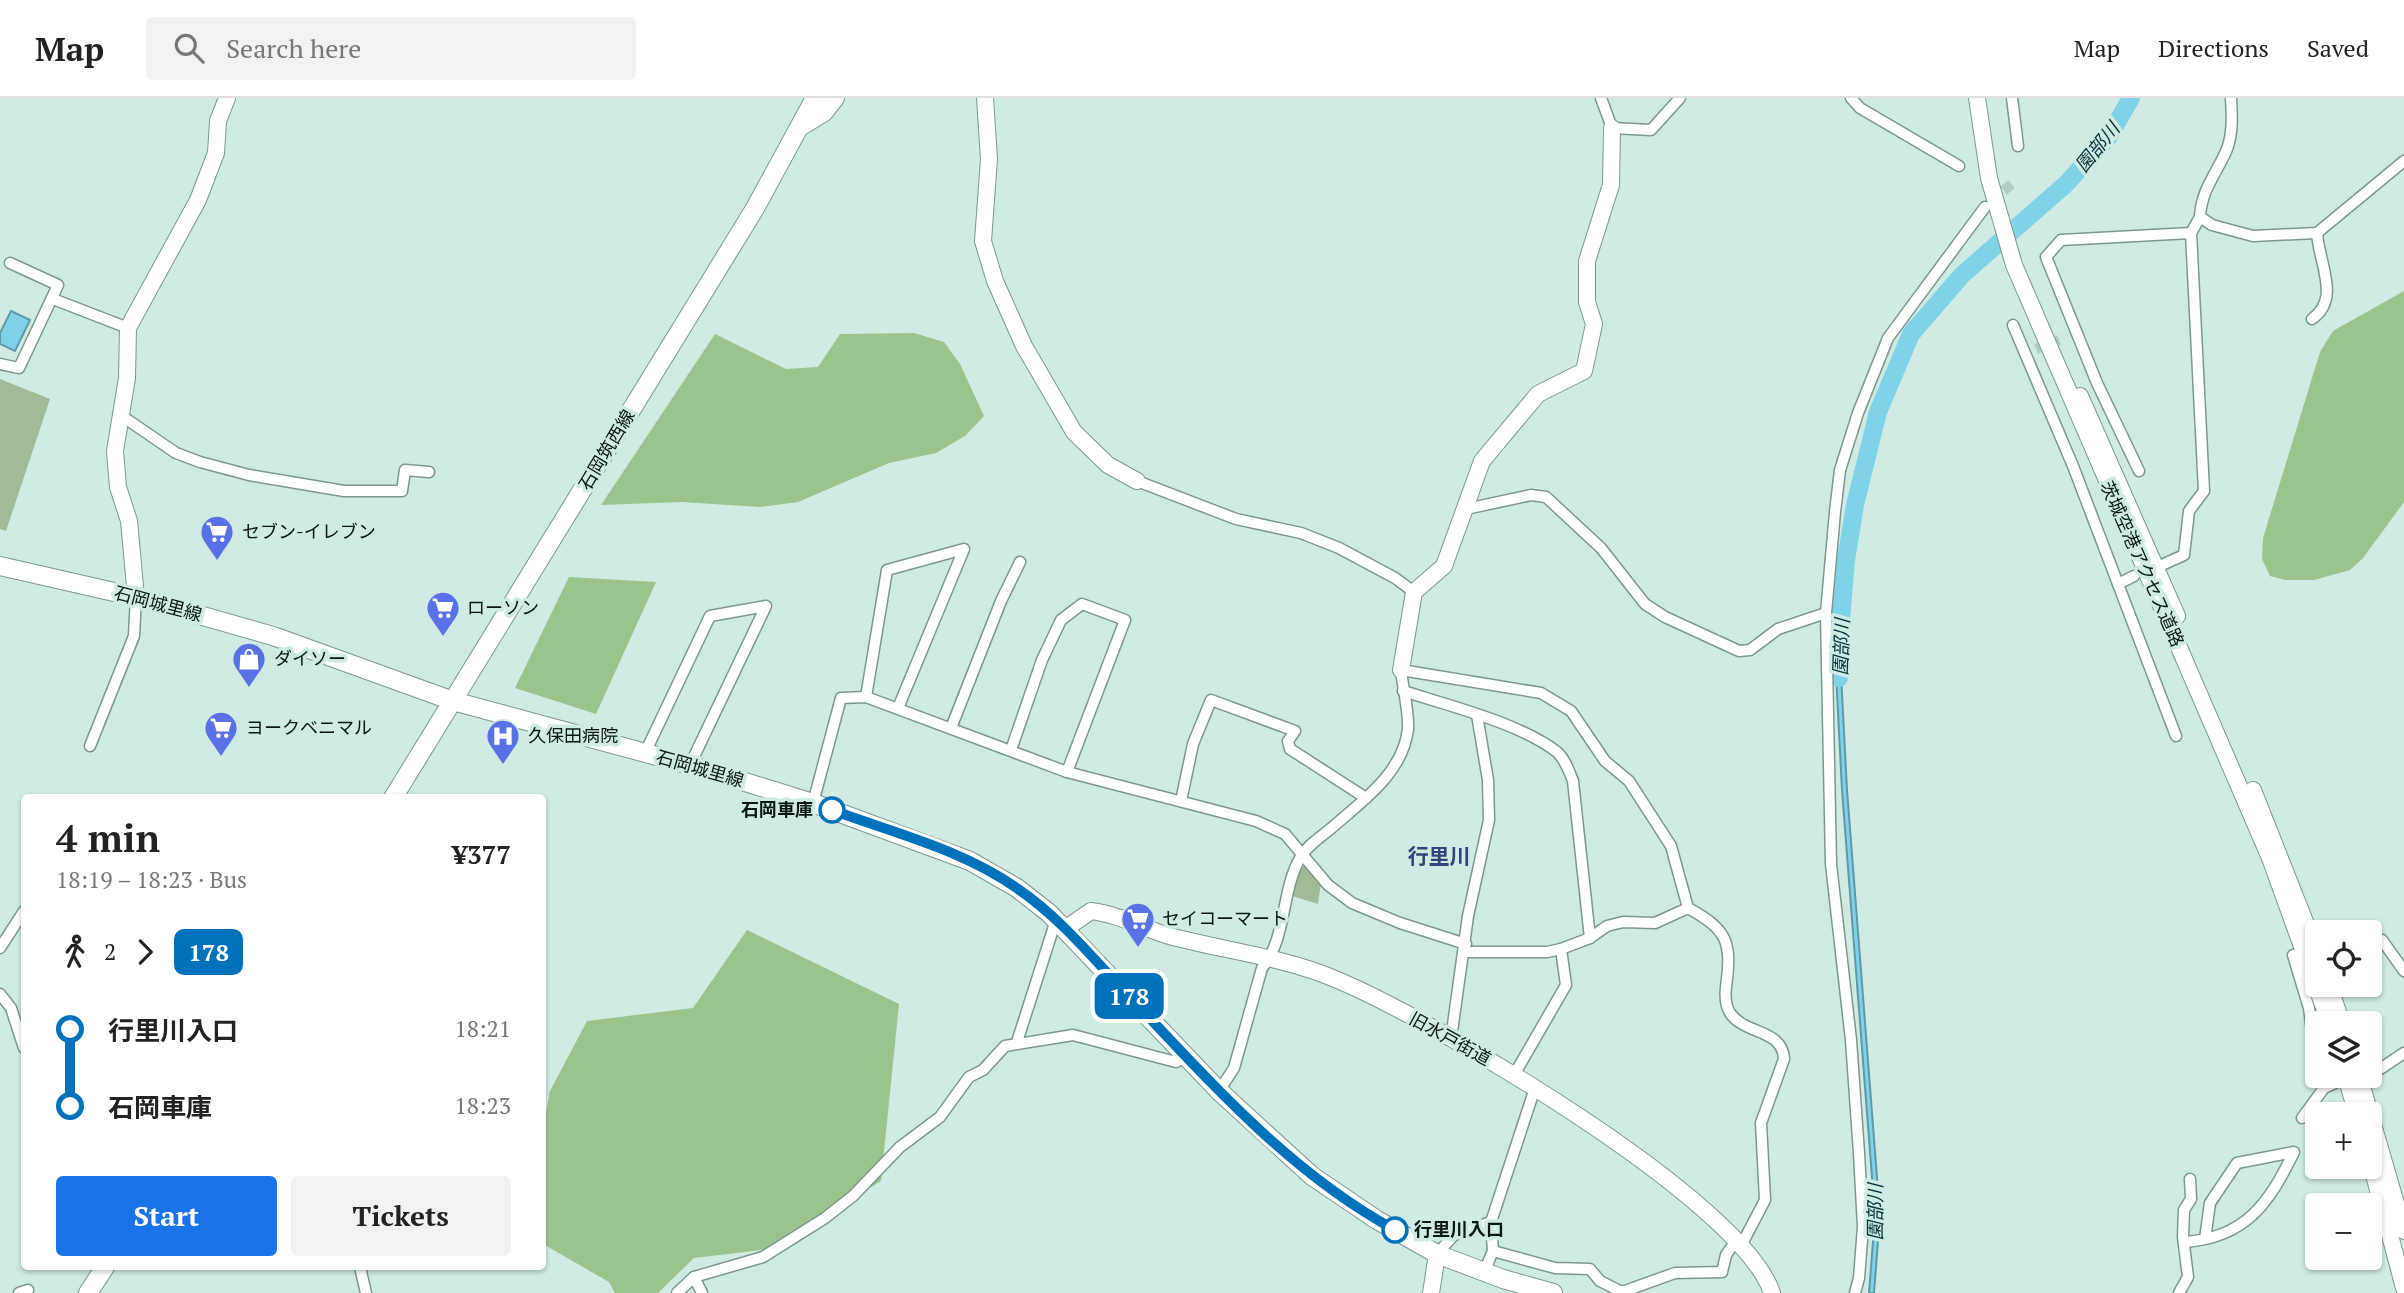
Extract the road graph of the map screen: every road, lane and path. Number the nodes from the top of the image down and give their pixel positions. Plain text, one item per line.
1 (227, 98) edge
2 (799, 98) edge
3 (815, 98) edge
4 (835, 98) edge
5 (985, 98) edge
6 (1601, 98) edge
7 (1680, 98) edge
8 (1851, 98) edge
9 (1977, 98) edge
10 (1988, 98) edge
11 (2012, 98) edge
12 (2231, 98) edge
13 (803, 125) junction
14 (1612, 128) junction
15 (2018, 146) dead end
16 (2404, 161) edge
17 (1959, 166) dead end
18 (1996, 208) junction
19 (2200, 217) junction
20 (2191, 233) junction
21 (2317, 233) junction
22 (2012, 243) junction
23 (10, 263) dead end
24 (52, 299) junction
25 (2312, 319) dead end
26 (2013, 325) dead end
27 (128, 328) junction
28 (2075, 333) junction
29 (2064, 338) tunnel mouth
30 (2036, 349) tunnel mouth
31 (2025, 354) junction
32 (0, 364) edge
33 (119, 414) junction
34 (2139, 471) dead end
35 (429, 472) dead end
36 (1136, 481) joint
37 (1466, 509) junction
38 (1020, 562) dead end
39 (2164, 564) dead end
40 (0, 566) edge
41 (2134, 576) dead end
42 (2118, 584) junction
43 (1414, 592) junction
44 (136, 597) junction
45 (1826, 614) junction
46 (1401, 670) junction
47 (1403, 691) junction
48 (866, 698) junction
49 (453, 701) junction
50 (898, 708) junction
51 (1477, 715) junction
52 (951, 728) junction
53 (2176, 736) dead end
54 (90, 746) dead end
55 (1011, 750) junction
56 (645, 753) junction
57 (690, 765) junction
58 (1067, 772) junction
59 (395, 794) edge
60 (1366, 798) junction
61 (1181, 802) junction
62 (813, 803) junction
63 (1302, 853) junction
64 (1688, 908) junction
65 (21, 916) edge
66 (2305, 920) edge
67 (1060, 924) junction
68 (1590, 938) junction
69 (2382, 940) dead end
70 (0, 948) edge
71 (1466, 948) junction
72 (1561, 949) junction
73 (2293, 955) dead end
74 (1269, 961) junction
75 (2404, 971) edge
76 (0, 994) edge
77 (5, 1010) edge
78 (2309, 1011) edge
79 (2325, 1011) edge
80 (1451, 1040) junction
81 (21, 1042) edge
82 (1017, 1042) junction
83 (2404, 1054) edge
84 (1186, 1057) junction
85 (2382, 1068) edge
86 (1514, 1075) junction
87 (1535, 1088) junction
88 (2362, 1088) edge
89 (2323, 1089) edge
90 (1219, 1091) junction
91 (2302, 1118) dead end
92 (2190, 1179) dead end
93 (2375, 1179) edge
94 (1491, 1222) junction
95 (2404, 1231) edge
96 (2205, 1239) junction
97 (1739, 1242) junction
98 (2183, 1242) junction
99 (1493, 1251) junction
100 (1437, 1254) junction
101 (103, 1270) edge
102 (361, 1270) edge
103 (1484, 1272) junction
104 (694, 1277) junction
105 (2404, 1288) edge
106 (88, 1293) edge
107 (366, 1293) edge
108 (677, 1293) edge
109 (702, 1293) edge
110 (1431, 1293) edge
111 (1553, 1293) edge
112 (1772, 1293) edge
113 (1855, 1293) edge
114 (2179, 1293) edge

1 - 27 street
2 - 13 main road
3 - 13 main road, 石岡筑西線
4 - 13 main road
5 - 36 street
6 - 14 street
7 - 14 street
8 - 17 street
9 - 18 street, 茨城空港アクセス道路
10 - 18 street, 茨城空港アクセス道路
11 - 15 street
12 - 19 street
13 - 49 main road, 石岡筑西線
14 - 37 street
16 - 21 street
18 - 22 street, 茨城空港アクセス道路
18 - 45 street
19 - 20 street
19 - 21 street
20 - 28 street
20 - 39 street
21 - 25 street
22 - 66 street, 茨城空港アクセス道路
22 - 79 street, 茨城空港アクセス道路
23 - 24 street
24 - 27 street
24 - 32 street
26 - 31 street
27 - 33 street
28 - 29 street
28 - 34 street
30 - 31 street
31 - 42 street
33 - 35 street
33 - 44 street
36 - 43 street
37 - 43 street
37 - 45 street
38 - 52 street
40 - 44 main road, 石岡城里線
41 - 42 street
42 - 53 street
43 - 46 street
44 - 49 main road, 石岡城里線
44 - 54 street
45 - 113 street
46 - 47 street
46 - 64 street
47 - 51 street
47 - 60 street
48 - 50 street
48 - 50 street
48 - 62 street
49 - 56 main road, 石岡城里線
49 - 59 main road, 石岡筑西線
50 - 52 street
51 - 68 street
51 - 71 street
52 - 55 street
55 - 58 street
55 - 58 street
56 - 57 main road, 石岡城里線
56 - 57 street
57 - 62 main road, 石岡城里線
58 - 61 street
60 - 61 street
60 - 63 street
61 - 63 street
62 - 67 main road, 石岡城里線
63 - 71 street
63 - 74 street
64 - 68 street
64 - 97 street
65 - 70 street
67 - 74 street, 旧水戸街道
67 - 82 street
67 - 84 main road, 石岡城里線
68 - 72 street
69 - 75 street
71 - 72 street
71 - 80 street
72 - 86 street
73 - 78 street
74 - 80 street, 旧水戸街道
74 - 90 street
76 - 77 street
77 - 81 street
80 - 86 street, 旧水戸街道
82 - 84 street
82 - 104 street
83 - 85 street
84 - 90 main road, 石岡城里線
86 - 87 street, 旧水戸街道
87 - 94 street
87 - 97 street, 旧水戸街道
88 - 95 street
89 - 91 street
90 - 100 main road, 石岡城里線
92 - 98 street
93 - 105 street
94 - 99 street
94 - 100 street
96 - 96 street
96 - 98 street
97 - 99 street
97 - 112 street, 旧水戸街道
98 - 114 street
99 - 103 street
100 - 103 main road, 石岡城里線
100 - 110 street
101 - 106 main road
102 - 107 street
103 - 111 main road, 石岡城里線
104 - 108 street
104 - 109 street

